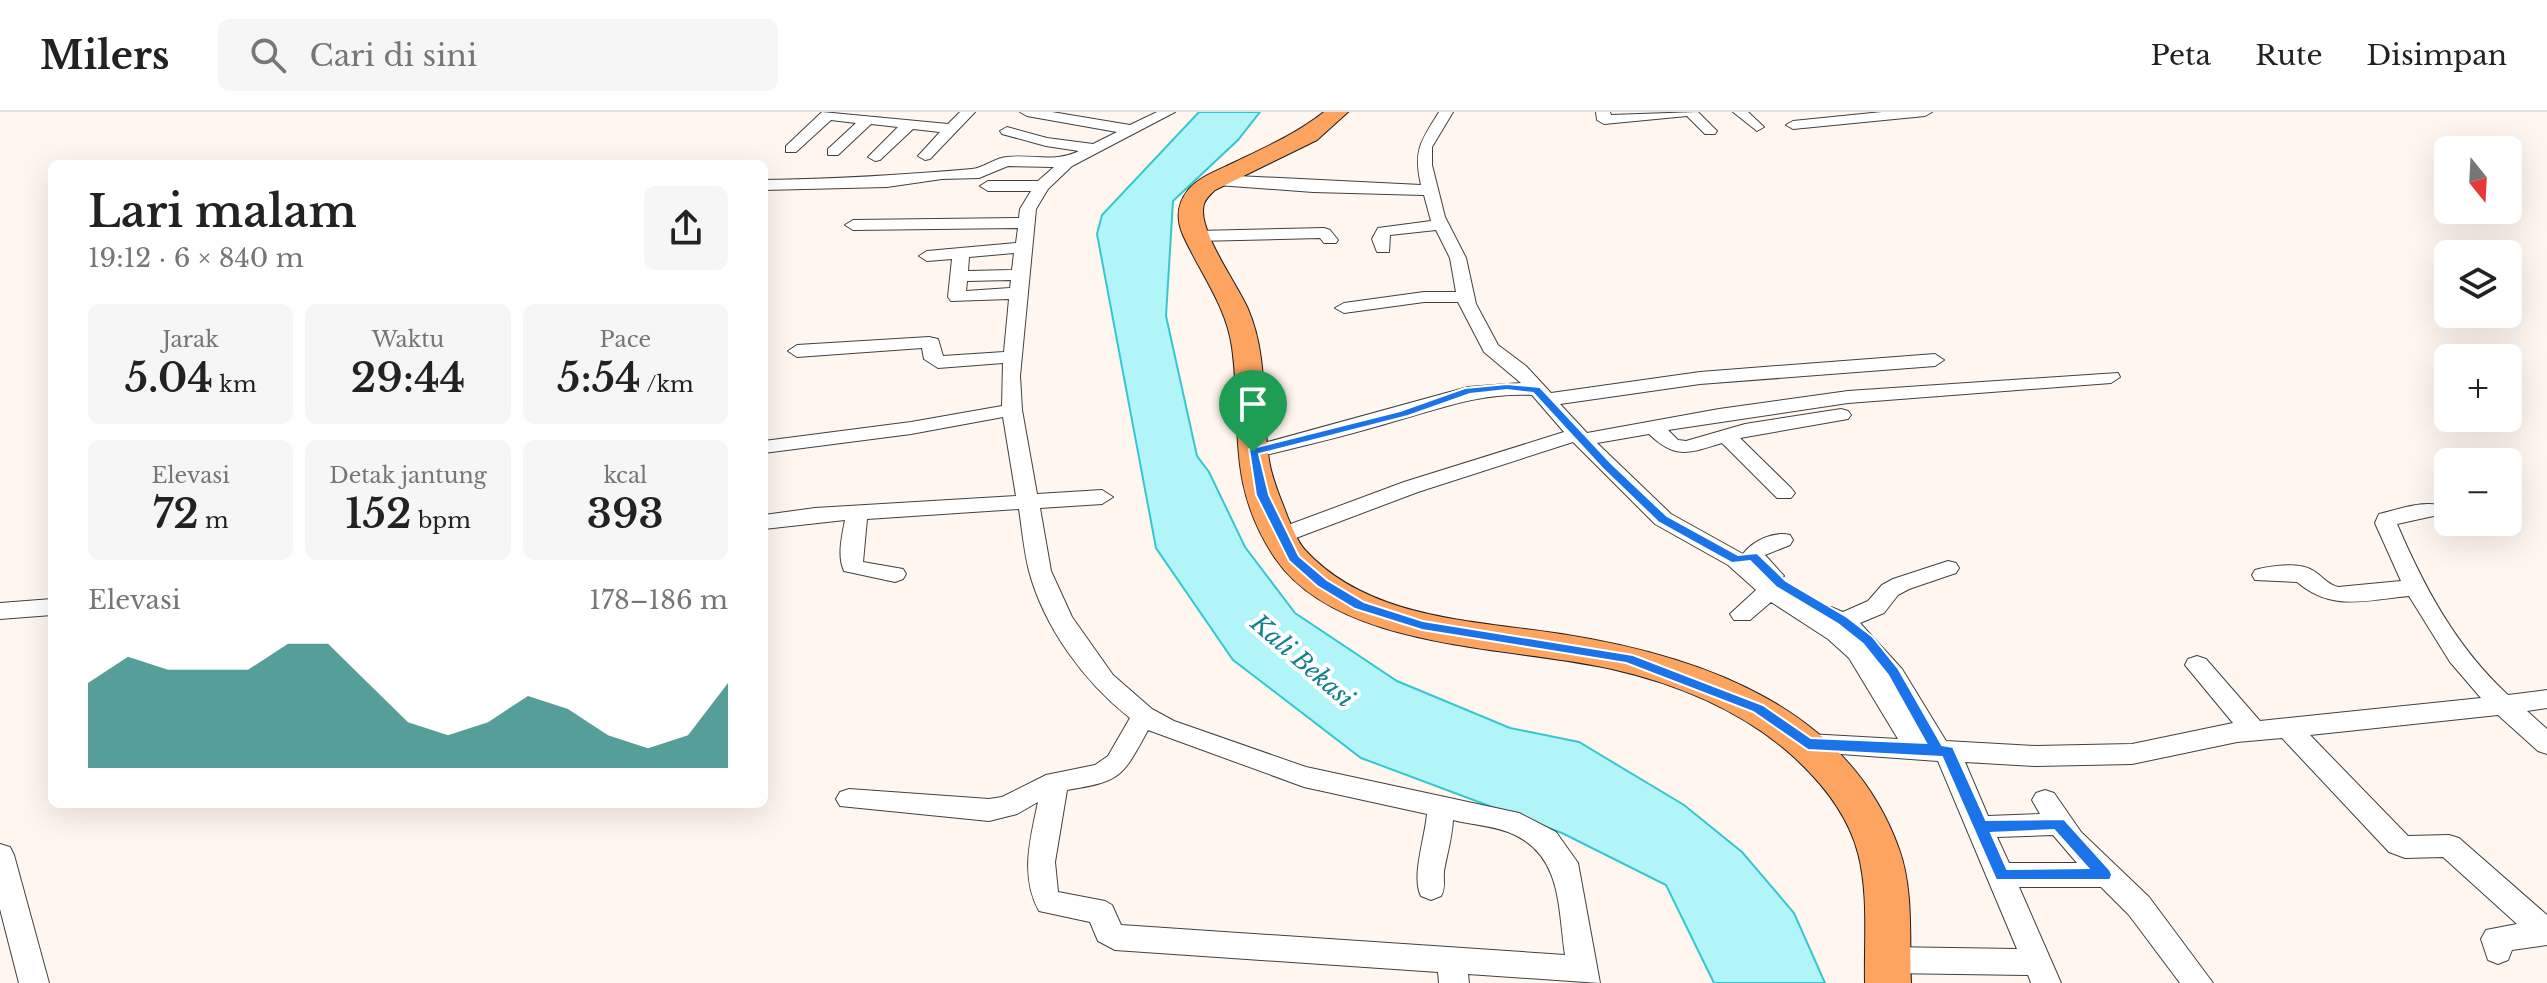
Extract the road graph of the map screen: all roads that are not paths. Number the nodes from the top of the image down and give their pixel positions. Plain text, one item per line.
1 (968, 112) edge
2 (1027, 112) edge
3 (1168, 112) edge
4 (1337, 112) edge
5 (1446, 112) edge
6 (1603, 112) edge
7 (1690, 112) edge
8 (1740, 112) edge
9 (1925, 112) edge
10 (1910, 113) edge
11 (829, 114) edge
12 (1642, 116) junction
13 (867, 120) junction
14 (910, 124) junction
15 (1793, 125) dead end
16 (1757, 127) dead end
17 (952, 129) junction
18 (1132, 130) junction
19 (1007, 131) dead end
20 (1710, 131) dead end
21 (1662, 135) dead end
22 (791, 149) dead end
23 (1094, 149) junction
24 (833, 152) dead end
25 (925, 156) dead end
26 (875, 157) dead end
27 (1067, 163) junction
28 (1217, 180) junction
29 (768, 185) edge
30 (988, 186) dead end
31 (1042, 186) junction
32 (1428, 190) junction
33 (1026, 223) junction
34 (853, 225) dead end
35 (1441, 225) junction
36 (1196, 236) junction
37 (1330, 240) dead end
38 (1024, 247) junction
39 (1383, 248) dead end
40 (961, 252) junction
41 (927, 256) dead end
42 (1019, 284) junction
43 (1466, 297) junction
44 (1344, 308) dead end
45 (797, 351) dead end
46 (1013, 357) junction
47 (1935, 360) dead end
48 (2111, 377) dead end
49 (1541, 395) junction
50 (1012, 410) junction
51 (1841, 415) dead end
52 (1652, 426) junction
53 (1726, 436) junction
54 (1580, 437) junction
55 (768, 446) edge
56 (1253, 452) junction
57 (1784, 493) dead end
58 (1102, 497) dead end
59 (1030, 502) junction
60 (2430, 510) dead end
61 (857, 513) junction
62 (768, 522) edge
63 (1280, 536) junction
64 (1782, 540) dead end
65 (1744, 558) junction
66 (1948, 568) dead end
67 (895, 574) dead end
68 (2263, 575) dead end
69 (2418, 587) junction
70 (1770, 590) junction
71 (48, 607) edge
72 (0, 611) edge
73 (1742, 614) dead end
74 (1842, 621) junction
75 (2197, 665) dead end
76 (2547, 699) edge
77 (2503, 703) junction
78 (1143, 717) junction
79 (2287, 727) junction
80 (2254, 731) junction
81 (1808, 744) junction
82 (2547, 744) edge
83 (1934, 750) junction
84 (1055, 782) junction
85 (849, 799) dead end
86 (1441, 808) junction
87 (1981, 827) junction
88 (0, 855) edge
89 (2002, 875) junction
90 (2104, 875) junction
91 (1431, 888) dead end
92 (2547, 933) edge
93 (2498, 951) dead end
94 (1453, 970) edge
95 (1887, 972) edge
96 (2042, 972) edge
97 (1585, 976) edge
98 (34, 983) edge
99 (2198, 983) edge

1 - 17 street
2 - 18 street
3 - 18 street
4 - 28 main road
5 - 32 street
6 - 12 street
7 - 12 street
7 - 20 street
8 - 16 street
9 - 10 street
10 - 15 street
11 - 13 street
11 - 22 street
12 - 21 street
13 - 14 street
13 - 24 street
14 - 17 street
14 - 26 street
17 - 25 street
18 - 23 street
19 - 23 street
23 - 27 street
27 - 29 street
27 - 31 street
28 - 32 street
28 - 36 main road
30 - 31 street
31 - 33 street
32 - 35 street
33 - 34 street
33 - 38 street
35 - 39 street
35 - 43 street
36 - 37 street
36 - 56 main road
38 - 40 street
38 - 42 street
40 - 41 street
40 - 42 street
42 - 46 street
43 - 44 street
43 - 49 street
45 - 46 street
46 - 50 street
47 - 49 street
48 - 52 street
49 - 54 street
49 - 56 street
50 - 55 street
50 - 59 street
51 - 53 street
52 - 53 street
52 - 54 street
53 - 57 street
54 - 63 street
54 - 65 street
56 - 63 main road
58 - 59 street
59 - 61 street
59 - 78 street
60 - 69 street
61 - 62 street
61 - 67 street
63 - 81 main road
64 - 65 street
65 - 70 street
65 - 74 street
66 - 74 street
68 - 69 street
69 - 77 street
70 - 73 street
70 - 83 street
71 - 72 street
74 - 83 street
75 - 80 street
76 - 77 street
77 - 79 street
77 - 82 street
78 - 84 street
78 - 86 street
79 - 80 street
79 - 92 street
80 - 83 street
81 - 83 street
81 - 95 main road
83 - 87 street
84 - 85 street
84 - 94 street
86 - 91 street
86 - 97 street
87 - 89 street
87 - 90 street
88 - 98 street
89 - 90 street
89 - 96 street
90 - 99 street
92 - 93 street
94 - 97 street
95 - 96 street

